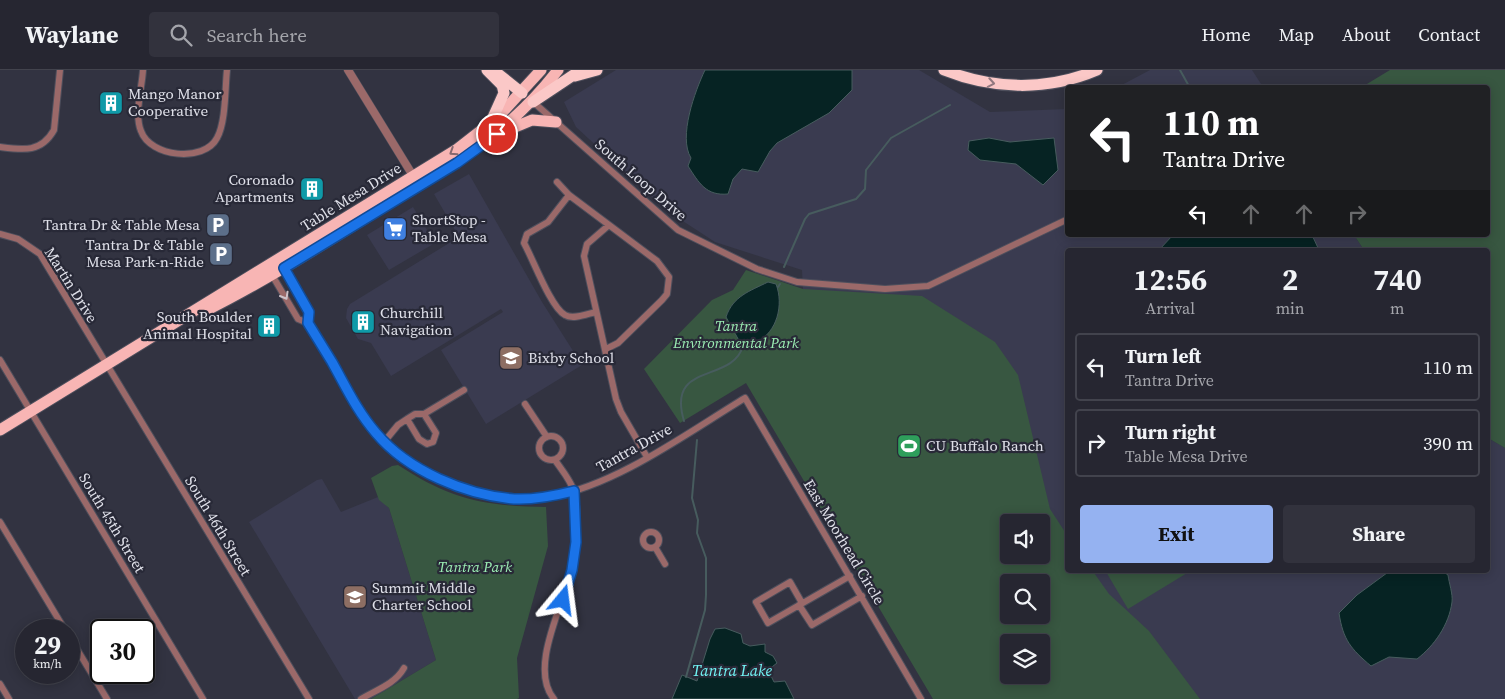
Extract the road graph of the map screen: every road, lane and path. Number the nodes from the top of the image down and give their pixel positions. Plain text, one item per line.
1 (60, 70) edge
2 (143, 70) edge
3 (227, 70) edge
4 (348, 70) edge
5 (487, 70) edge
6 (494, 70) edge
7 (541, 70) edge
8 (558, 70) edge
9 (582, 70) edge
10 (597, 70) edge
11 (944, 70) edge
12 (1098, 70) edge
13 (568, 78) junction
14 (522, 93) junction
15 (533, 102) junction
16 (556, 122) junction
17 (490, 124) junction
18 (497, 134) junction
19 (0, 148) edge
20 (416, 181) junction
21 (557, 182) dead end
22 (569, 195) junction
23 (1065, 220) edge
24 (609, 225) junction
25 (0, 234) edge
26 (274, 262) junction
27 (284, 268) junction
28 (272, 275) junction
29 (596, 312) junction
30 (308, 323) junction
31 (163, 332) junction
32 (606, 349) junction
33 (0, 360) edge
34 (106, 366) junction
35 (464, 390) dead end
36 (745, 398) joint
37 (525, 404) dead end
38 (31, 412) junction
39 (424, 414) junction
40 (407, 419) junction
41 (0, 430) edge
42 (547, 437) junction
43 (384, 442) junction
44 (647, 457) junction
45 (555, 460) junction
46 (574, 491) junction
47 (0, 522) edge
48 (655, 547) dead end
49 (665, 564) dead end
50 (850, 576) junction
51 (862, 596) junction
52 (801, 604) junction
53 (58, 619) edge
54 (80, 654) edge
55 (404, 668) dead end
56 (0, 684) edge
57 (9, 699) edge
58 (107, 699) edge
59 (203, 699) edge
60 (308, 699) edge
61 (361, 699) edge
62 (554, 699) edge
63 (921, 699) edge

1 - 19 street
2 - 3 street
4 - 20 street
5 - 17 highway
6 - 14 highway
7 - 14 highway, Table Mesa Drive
8 - 15 highway, Table Mesa Drive
9 - 13 highway
10 - 13 highway
11 -> 12 highway
13 - 15 highway
14 - 15 street, South Loop Drive
14 - 17 highway, Table Mesa Drive
15 - 16 street, South Loop Drive
15 - 18 highway, Table Mesa Drive
16 - 18 highway
16 - 23 street, South Loop Drive
17 -> 20 highway, Table Mesa Drive
18 - 20 highway, Table Mesa Drive
20 - 26 highway, Table Mesa Drive
20 - 27 highway, Table Mesa Drive
21 - 22 street
22 - 24 street
22 - 29 street
24 - 29 street
24 - 32 street
25 - 34 street, Martin Drive
26 - 27 street, Tantra Drive
26 - 28 street
26 - 31 highway, Table Mesa Drive
27 - 28 highway, Table Mesa Drive
27 - 30 street, Tantra Drive
28 -> 30 street, Tantra Drive
28 - 31 highway, Table Mesa Drive
29 - 32 street
30 - 43 street, Tantra Drive
31 - 34 highway, Table Mesa Drive
32 - 44 street
33 - 38 street, South 45th Street
34 - 38 highway, Table Mesa Drive
34 - 60 street, South 46th Street
35 - 39 street
36 - 44 street, Tantra Drive
36 - 50 street, East Moorhead Circle
37 - 42 street
38 - 41 highway, Table Mesa Drive
38 - 59 street, South 45th Street
39 - 40 street
39 - 40 street
40 - 43 street
42 - 45 street
42 - 45 street
43 - 46 street, Tantra Drive
44 - 46 street, Tantra Drive
45 - 46 street
46 - 62 street
47 - 53 street
48 - 49 street
50 - 51 street, East Moorhead Circle
50 - 52 street
51 - 52 street
51 - 63 street, East Moorhead Circle
52 - 52 street
54 - 58 street
55 - 61 street
56 - 57 street

